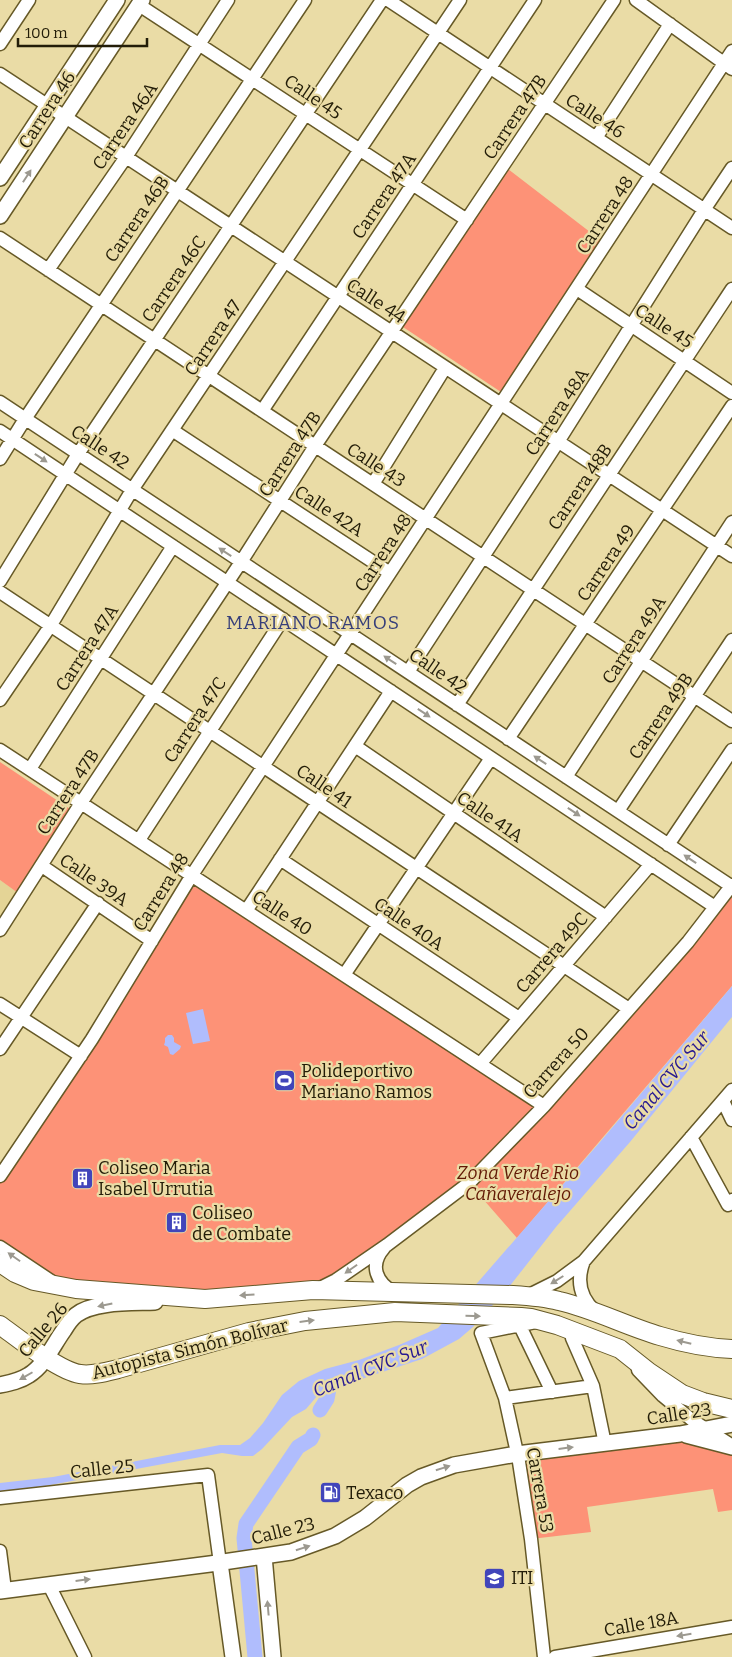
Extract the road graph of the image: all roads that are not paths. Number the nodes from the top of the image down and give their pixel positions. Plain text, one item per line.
1 (29, 0) edge
2 (117, 0) edge
3 (228, 0) edge
4 (305, 0) edge
5 (382, 0) edge
6 (388, 0) edge
7 (460, 0) edge
8 (535, 0) edge
9 (614, 0) edge
10 (636, 0) edge
11 (140, 2) edge
12 (670, 24) junction
13 (438, 33) junction
14 (0, 44) edge
15 (200, 44) junction
16 (732, 51) edge
17 (728, 66) edge
18 (491, 68) junction
19 (0, 74) edge
20 (252, 78) junction
21 (545, 104) junction
22 (48, 106) junction
23 (305, 114) junction
24 (65, 117) junction
25 (596, 138) junction
26 (360, 149) junction
27 (126, 157) junction
28 (732, 168) edge
29 (652, 175) junction
30 (0, 178) edge
31 (414, 184) junction
32 (177, 191) junction
33 (704, 210) junction
34 (0, 216) edge
35 (467, 220) junction
36 (231, 226) junction
37 (732, 228) edge
38 (0, 238) edge
39 (285, 262) junction
40 (48, 270) junction
41 (577, 289) junction
42 (732, 289) edge
43 (338, 297) junction
44 (101, 305) junction
45 (632, 326) junction
46 (392, 332) junction
47 (154, 340) junction
48 (685, 360) junction
49 (446, 368) junction
50 (208, 376) junction
51 (732, 393) edge
52 (0, 402) edge
53 (502, 404) junction
54 (732, 406) edge
55 (262, 411) junction
56 (25, 419) junction
57 (172, 430) junction
58 (0, 431) edge
59 (12, 439) junction
60 (558, 442) junction
61 (315, 446) junction
62 (78, 454) junction
63 (0, 459) edge
64 (66, 475) junction
65 (609, 475) junction
66 (373, 484) junction
67 (132, 490) junction
68 (281, 501) junction
69 (662, 510) junction
70 (120, 511) junction
71 (426, 519) junction
72 (732, 522) edge
73 (173, 546) junction
74 (716, 546) junction
75 (732, 556) edge
76 (483, 557) junction
77 (241, 562) junction
78 (390, 573) junction
79 (0, 581) edge
80 (227, 582) junction
81 (533, 590) junction
82 (0, 592) edge
83 (283, 619) junction
84 (585, 624) junction
85 (51, 625) junction
86 (350, 634) junction
87 (732, 640) edge
88 (336, 655) junction
89 (101, 659) junction
90 (641, 661) junction
91 (408, 672) junction
92 (391, 691) junction
93 (153, 693) junction
94 (695, 696) junction
95 (0, 700) edge
96 (457, 705) junction
97 (732, 721) edge
98 (209, 730) junction
99 (508, 739) junction
100 (355, 746) junction
101 (0, 750) edge
102 (732, 750) edge
103 (491, 758) junction
104 (263, 766) junction
105 (30, 769) junction
106 (566, 777) junction
107 (318, 802) junction
108 (81, 803) junction
109 (618, 812) junction
110 (453, 813) junction
111 (139, 840) junction
112 (668, 844) junction
113 (280, 859) junction
114 (651, 864) junction
115 (42, 866) junction
116 (417, 868) junction
117 (192, 875) junction
118 (731, 886) edge
119 (98, 903) junction
120 (715, 907) junction
121 (246, 911) junction
122 (606, 917) junction
123 (378, 925) junction
124 (0, 930) edge
125 (152, 941) junction
126 (564, 966) junction
127 (344, 975) junction
128 (0, 1004) edge
129 (629, 1009) junction
130 (21, 1017) junction
131 (519, 1018) junction
132 (0, 1049) edge
133 (81, 1056) junction
134 (480, 1064) junction
135 (732, 1090) edge
136 (722, 1101) junction
137 (544, 1106) junction
138 (732, 1120) edge
139 (691, 1137) junction
140 (2, 1169) edge
141 (730, 1202) edge
142 (387, 1245) junction
143 (0, 1247) edge
144 (584, 1261) junction
145 (0, 1263) edge
146 (58, 1285) junction
147 (313, 1290) junction
148 (395, 1293) junction
149 (520, 1295) junction
150 (206, 1299) junction
151 (596, 1312) junction
152 (542, 1321) junction
153 (0, 1325) edge
154 (520, 1326) junction
155 (573, 1332) junction
156 (56, 1341) junction
157 (732, 1348) edge
158 (620, 1349) junction
159 (46, 1357) junction
160 (63, 1368) junction
161 (0, 1385) edge
162 (593, 1386) junction
163 (552, 1392) junction
164 (505, 1398) junction
165 (732, 1409) edge
166 (732, 1424) edge
167 (707, 1429) junction
168 (680, 1434) junction
169 (605, 1444) junction
170 (732, 1446) edge
171 (517, 1454) junction
172 (0, 1498) edge
173 (0, 1552) edge
174 (260, 1557) junction
175 (224, 1562) junction
176 (50, 1585) junction
177 (2, 1591) edge
178 (732, 1627) edge
179 (85, 1657) edge
180 (233, 1657) edge
181 (273, 1657) edge
182 (544, 1657) edge
183 (555, 1657) edge

1 - 14 street
2 - 22 main road, Carrera 46
3 - 15 street, Carrera 46A
4 - 20 street, Carrera 46B
5 - 23 street, Carrera 46C
6 - 13 street, Calle 46
7 - 13 street, Carrera 47
8 - 18 street, Carrera 47A
9 - 21 street, Carrera 47B
10 - 12 street
11 - 15 street, Calle 45
11 - 24 main road, Carrera 46
12 - 17 street
12 - 25 street
13 - 18 street, Calle 46
13 - 26 street, Carrera 47
15 - 20 street, Calle 45
15 - 27 street, Carrera 46A
16 - 17 street, Carrera 48
17 - 29 street, Carrera 48
18 - 21 street, Calle 46
18 - 31 street, Carrera 47A
19 - 22 street, Calle 44
20 - 23 street, Calle 45
20 - 32 street, Carrera 46B
21 - 25 street, Calle 46
21 - 35 street, Carrera 47B
22 - 24 street, Calle 44
22 - 30 main road, Carrera 46
23 - 26 street, Calle 45
23 - 36 street, Carrera 46C
24 - 27 street, Calle 44
34 -> 24 main road, Carrera 46
25 - 29 street, Calle 46
26 - 31 street, Calle 45
26 - 39 street, Carrera 47
27 - 32 street, Calle 44
27 - 40 street, Carrera 46A
28 - 33 street, Carrera 48A
29 - 33 street, Calle 46
29 - 41 street, Carrera 48
31 - 35 street, Calle 45
31 - 43 street, Carrera 47A
32 - 36 street, Calle 44
32 - 44 street, Carrera 46B
33 - 37 street, Calle 46
33 - 45 street, Carrera 48A
35 - 46 street, Carrera 47B
36 - 39 street, Calle 44
36 - 47 street, Carrera 46C
38 - 40 street, Calle 43
39 - 43 street, Calle 44
39 - 50 street, Carrera 47
40 - 44 street, Calle 43
41 - 45 street, Calle 45
41 - 53 street, Carrera 48
42 - 48 street, Carrera 48B
43 - 46 street, Calle 44
43 - 55 street, Carrera 47A
44 - 47 street, Calle 43
44 - 56 street, Carrera 46B
45 - 48 street, Calle 45
45 - 60 street, Carrera 48A
46 - 49 street, Calle 44
46 - 61 street, Carrera 47B
47 - 50 street, Calle 43
47 - 62 street, Carrera 46C
48 - 51 street, Calle 45
48 - 65 street, Carrera 48B
49 - 53 street, Calle 44
49 - 66 street
50 - 55 street, Calle 43
50 - 57 street, Carrera 47
52 - 56 street, Calle 42
53 - 60 street, Calle 44
53 - 71 street, Carrera 48
54 - 69 street, Carrera 49
55 - 61 street, Calle 43
56 - 59 street, Carrera 46B
56 - 62 street, Calle 42
57 - 67 street, Carrera 47
57 - 68 street, Calle 42A
58 - 59 street
59 - 63 street, Carrera 46B
59 -> 64 street
60 - 65 street, Calle 44
60 - 76 street, Carrera 48A
61 - 66 street, Calle 43
61 - 68 street, Carrera 47B
62 - 64 street, Carrera 46C
62 - 67 street, Calle 42
64 - 70 street
64 - 79 street, Carrera 46C
65 - 69 street, Calle 44
65 - 81 street, Carrera 48B
66 - 71 street, Calle 43
67 - 70 street, Carrera 47
77 -> 67 street, Calle 42
68 - 77 street, Carrera 47B
68 - 78 street, Calle 42A
69 - 74 street, Calle 44
69 - 84 street, Carrera 49
70 - 73 street
70 - 85 street, Carrera 47
71 - 76 street, Calle 43
71 - 78 street, Carrera 48
72 - 74 street, Carrera 49A
73 - 80 street
73 - 89 street, Carrera 47A
74 - 75 street, Calle 44
74 - 90 street, Carrera 49A
76 - 81 street, Calle 43
76 - 91 street, Carrera 48A
77 - 80 street, Carrera 47B
77 - 86 street, Calle 42
78 - 86 street, Carrera 48
80 - 83 street
80 - 93 street, Carrera 47B
81 - 84 street, Calle 43
81 - 96 street, Carrera 48B
82 - 85 street, Calle 41
83 - 88 street
83 - 98 street, Carrera 47C
84 - 90 street, Calle 43
84 - 99 street, Carrera 49
85 - 89 street, Calle 41
85 - 95 street, Carrera 47
86 - 88 street, Carrera 48
91 -> 86 street, Calle 42
87 - 94 street, Carrera 49B
88 - 92 street
88 - 104 street, Carrera 48
89 - 93 street, Calle 41
89 - 105 street, Carrera 47A
90 - 94 street, Calle 43
90 - 106 street, Carrera 49A
91 - 96 street, Calle 42
92 - 100 street
92 -> 103 street
93 - 98 street, Calle 41
93 - 108 street, Carrera 47B
94 - 97 street, Calle 43
94 - 109 street, Carrera 49B
96 - 99 street, Calle 42
98 - 104 street, Calle 41
98 - 111 street, Carrera 47C
106 -> 99 street, Calle 42
100 - 107 street
100 - 110 street, Calle 41A
101 - 105 street, Calle 40
102 - 112 street
103 - 110 street
103 -> 114 street
104 - 107 street, Calle 41
104 - 117 street, Carrera 48
105 - 108 street, Calle 40
106 - 109 street, Calle 42
107 - 113 street
107 - 116 street, Calle 41
108 - 111 street, Calle 40
108 - 115 street, Carrera 47B
109 - 112 street, Calle 42
110 - 116 street
110 - 122 street, Calle 41A
111 - 117 street, Calle 40
118 -> 112 street, Calle 42
113 - 121 street
113 - 123 street, Calle 40A
114 - 120 street
114 - 122 street, Carrera 49C
115 - 119 street, Calle 39A
115 - 124 street, Carrera 47B
116 - 123 street
116 - 126 street, Calle 41
117 - 121 street, Calle 40
117 - 125 street, Carrera 48
118 - 120 street, Carrera 50
119 - 125 street, Calle 39A
119 - 130 street
120 - 129 street, Carrera 50
121 - 127 street, Calle 40
122 - 126 street, Carrera 49C
123 - 127 street
123 - 131 street, Calle 40A
125 - 133 street, Carrera 48
126 - 129 street, Calle 41
126 - 131 street, Carrera 49C
127 - 134 street, Calle 40
128 - 130 street
129 - 137 street, Carrera 50
130 - 132 street
130 - 133 street
131 - 134 street, Carrera 49C
133 - 140 street, Carrera 48
134 - 137 street, Calle 40
135 - 136 street
136 - 138 street
136 - 139 street
137 - 142 street, Carrera 50
139 - 141 street
139 - 144 street
142 -> 147 street, Carrera 50
142 - 148 street, Carrera 50
146 -> 143 street
144 -> 149 street
144 - 151 street
145 - 146 highway, Autopista Simón Bolívar
146 - 150 highway, Autopista Simón Bolívar
147 - 148 highway, Autopista Simón Bolívar
147 -> 150 highway, Autopista Simón Bolívar
148 - 149 highway, Autopista Simón Bolívar
149 - 151 highway, Autopista Simón Bolívar
150 -> 156 main road, Calle 26
157 -> 151 highway, Autopista Simón Bolívar
152 - 154 street
152 - 155 highway, Autopista Simón Bolívar
160 -> 152 highway, Autopista Simón Bolívar
153 - 159 highway, Autopista Simón Bolívar
154 - 163 street
154 - 164 street, Carrera 53
155 - 158 highway, Autopista Simón Bolívar
155 - 162 street
156 - 159 main road, Calle 26
156 - 160 main road
158 - 165 highway, Autopista Simón Bolívar
158 - 167 street
159 - 160 highway, Autopista Simón Bolívar
159 -> 161 main road, Calle 26
162 - 163 street
162 - 169 street
163 - 164 street
164 - 171 street, Carrera 53
166 - 167 main road, Calle 23
167 - 168 main road, Calle 23
167 - 170 street
168 - 169 main road, Calle 23
168 - 170 main road
171 -> 169 main road, Calle 23
174 -> 171 main road, Calle 23
171 - 182 street, Carrera 53
172 - 175 street, Calle 25
173 - 177 street
174 - 175 main road, Calle 23
181 -> 174 main road
176 -> 175 main road, Calle 23
175 - 180 main road
176 - 177 main road, Calle 23
176 - 179 street
178 -> 183 street, Calle 18A

